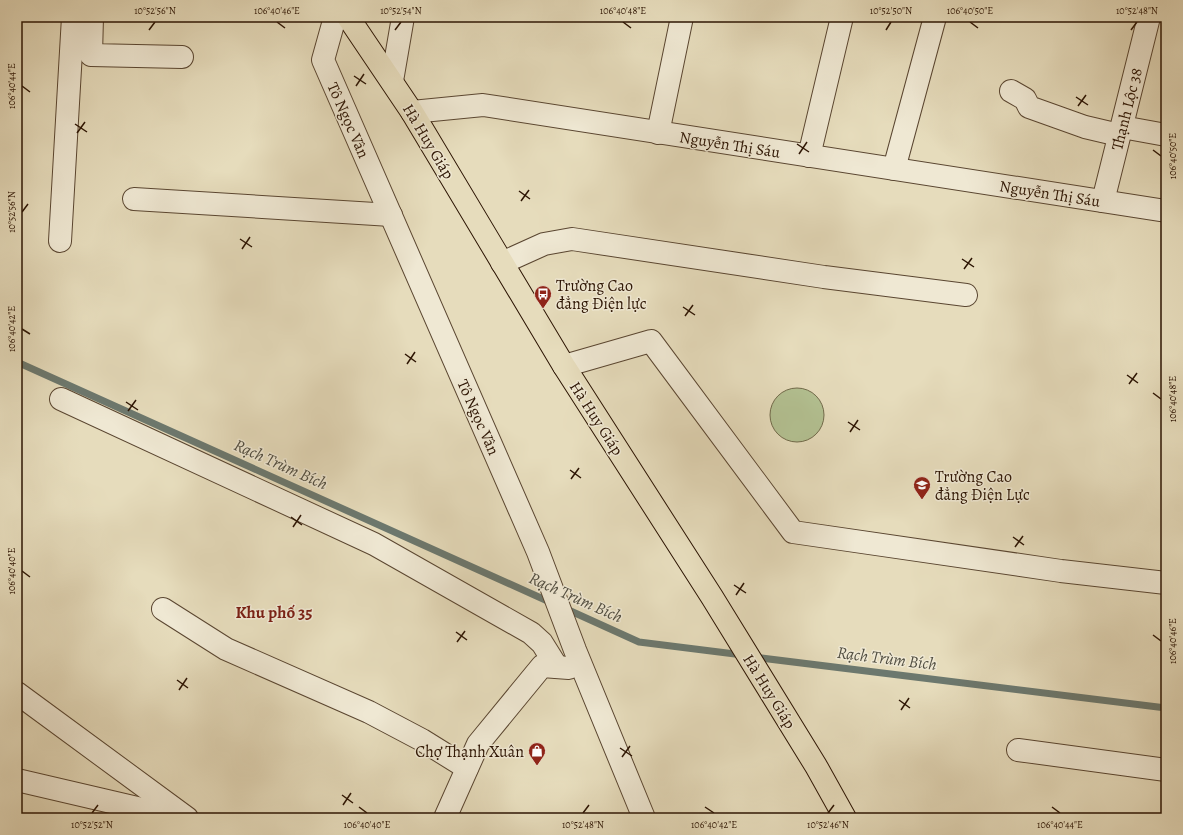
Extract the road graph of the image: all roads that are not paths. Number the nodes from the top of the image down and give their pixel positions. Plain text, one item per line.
1 (73, 17) edge
2 (92, 17) edge
3 (336, 17) edge
4 (348, 17) edge
5 (403, 17) edge
6 (682, 17) edge
7 (842, 17) edge
8 (935, 17) edge
9 (1144, 18) edge
10 (182, 57) dead end
11 (392, 81) junction
12 (1011, 91) dead end
13 (412, 112) junction
14 (1121, 131) junction
15 (658, 132) junction
16 (1166, 135) edge
17 (809, 156) junction
18 (894, 169) junction
19 (134, 199) dead end
20 (1103, 201) junction
21 (1166, 211) edge
22 (391, 215) junction
23 (60, 241) dead end
24 (502, 263) junction
25 (966, 295) dead end
26 (564, 366) junction
27 (61, 399) dead end
28 (1166, 583) edge
29 (163, 609) dead end
30 (579, 659) junction
31 (557, 667) junction
32 (17, 693) edge
33 (1018, 750) dead end
34 (468, 768) junction
35 (1166, 770) edge
36 (17, 780) edge
37 (180, 818) edge
38 (188, 818) edge
39 (445, 818) edge
40 (644, 818) edge
41 (845, 818) edge

1 - 23 street
2 - 10 street
3 - 22 street, Tô Ngọc Vân
4 - 11 main road, Hà Huy Giáp
5 - 11 street
6 - 15 street
7 - 17 street
8 - 18 street
9 - 14 street, Thạnh Lộc 38
11 - 13 main road, Hà Huy Giáp
12 - 14 street
13 - 15 street, Nguyễn Thị Sáu
13 - 24 main road, Hà Huy Giáp
14 - 16 street
14 - 20 street, Thạnh Lộc 38
15 - 17 street, Nguyễn Thị Sáu
17 - 18 street, Nguyễn Thị Sáu
18 - 20 street, Nguyễn Thị Sáu
19 - 22 street
20 - 21 street, Nguyễn Thị Sáu
22 - 30 street, Tô Ngọc Vân
24 - 25 street
24 - 26 main road, Hà Huy Giáp
26 - 28 street
26 - 41 main road, Hà Huy Giáp
27 - 31 street
29 - 34 street
30 - 31 street
30 - 40 street, Tô Ngọc Vân
31 - 34 street
32 - 38 street
33 - 35 street
34 - 39 street
36 - 37 street

